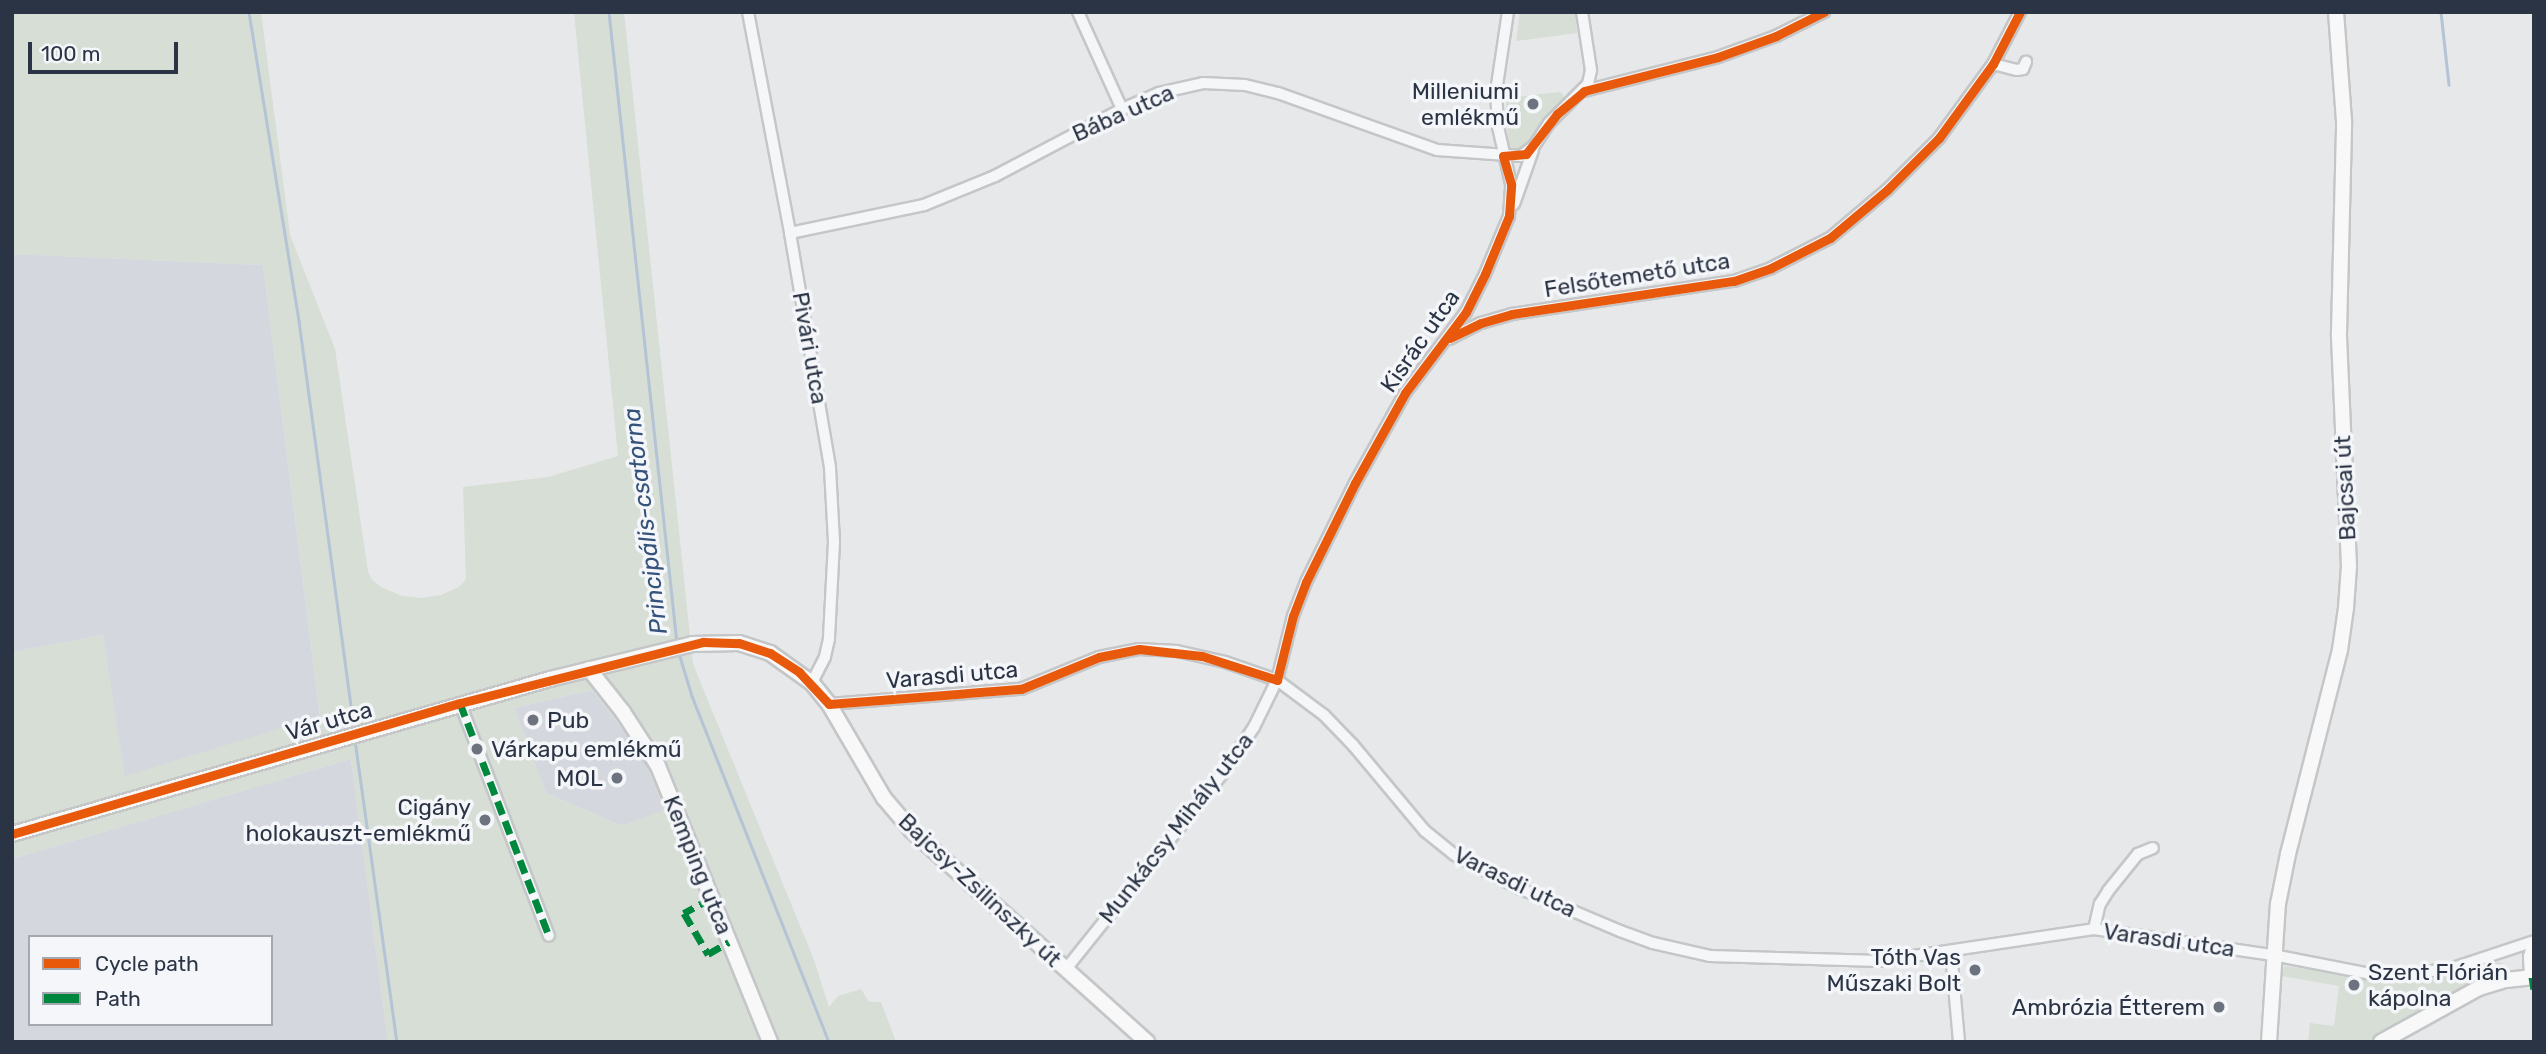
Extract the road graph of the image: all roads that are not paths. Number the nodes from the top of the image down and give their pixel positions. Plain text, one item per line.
1 (748, 12) edge
2 (1078, 12) edge
3 (1508, 12) edge
4 (1582, 12) edge
5 (1824, 12) edge
6 (2020, 12) edge
7 (2336, 12) edge
8 (2026, 62) dead end
9 (1993, 64) junction
10 (1584, 91) junction
11 (1122, 109) junction
12 (1534, 146) junction
13 (1503, 156) junction
14 (1509, 216) junction
15 (790, 233) junction
16 (1444, 342) junction
17 (658, 652) joint
18 (589, 669) junction
19 (1277, 680) junction
20 (812, 683) junction
21 (460, 703) junction
22 (829, 704) junction
23 (12, 834) edge
24 (2153, 848) dead end
25 (2094, 929) junction
26 (549, 936) dead end
27 (2534, 943) edge
28 (1951, 952) junction
29 (2273, 955) junction
30 (1066, 969) junction
31 (2533, 981) edge
32 (769, 1042) edge
33 (1147, 1042) edge
34 (1959, 1042) edge
35 (2269, 1042) edge
36 (2381, 1042) edge

1 - 15 street, Pivári utca
2 - 11 street
3 - 13 street, Kisrác utca
4 - 10 street
5 - 10 street
6 - 9 street, Felsőtemető utca
7 - 29 main road, Bajcsai út
8 - 9 street
9 - 16 street, Felsőtemető utca
10 - 12 street
11 - 13 street, Bába utca
11 - 15 street, Bába utca
12 - 13 street
12 - 14 street
13 - 14 street, Kisrác utca
14 - 16 street, Kisrác utca
15 - 20 street, Pivári utca
16 - 19 street, Kisrác utca
17 - 18 main road, Vár utca
17 - 20 main road, Bajcsy-Zsilinszky út
18 - 21 main road, Vár utca
18 - 32 main road, Kemping utca
19 - 22 street, Varasdi utca
19 - 28 street, Varasdi utca
19 - 30 street, Munkácsy Mihály utca
20 - 22 main road, Bajcsy-Zsilinszky út
21 - 23 main road, Vár utca
21 - 26 street
22 - 30 main road, Bajcsy-Zsilinszky út
24 - 25 street
25 - 28 street, Varasdi utca
25 - 29 street, Varasdi utca
27 - 29 street, Varasdi utca
27 - 31 main road
28 - 34 street
29 - 35 main road, Bajcsai út
30 - 33 main road, Bajcsy-Zsilinszky út
31 - 36 main road

